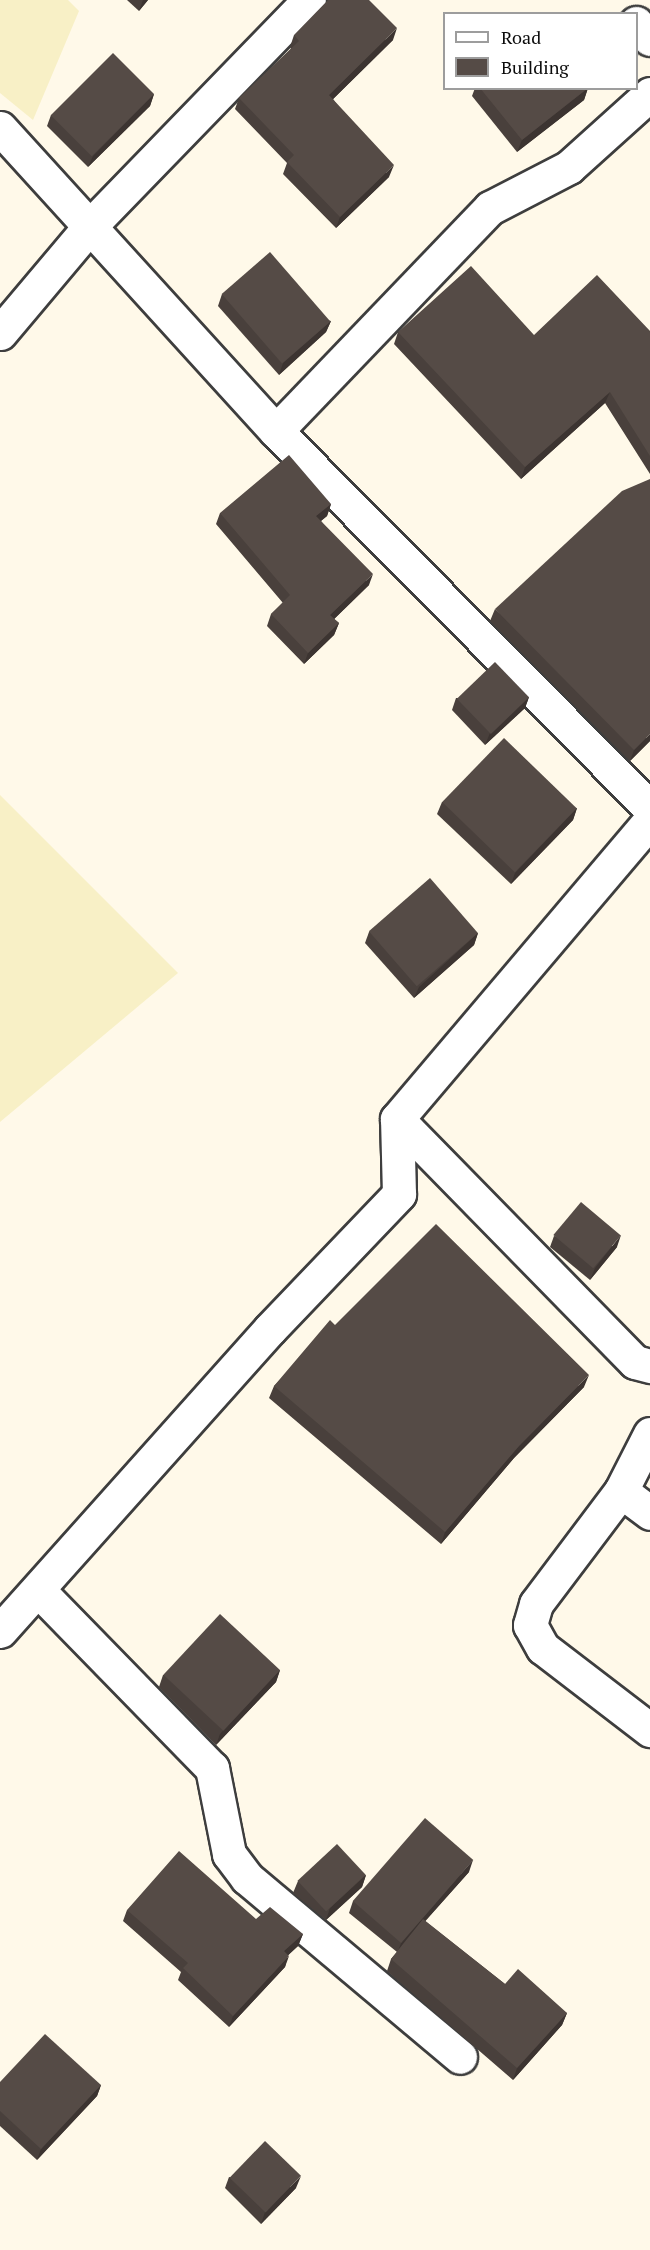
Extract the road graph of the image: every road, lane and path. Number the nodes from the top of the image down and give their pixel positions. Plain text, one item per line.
1 (309, 0) edge
2 (638, 25) edge
3 (650, 39) edge
4 (650, 94) edge
5 (0, 128) edge
6 (91, 225) junction
7 (0, 333) edge
8 (276, 431) junction
9 (650, 808) edge
10 (650, 821) edge
11 (397, 1119) junction
12 (650, 1366) edge
13 (650, 1434) edge
14 (621, 1491) junction
15 (650, 1513) edge
16 (39, 1591) junction
17 (0, 1631) edge
18 (650, 1730) edge
19 (460, 2057) dead end

1 - 6 street
2 - 3 street
4 - 8 street
5 - 6 street
6 - 7 street
6 - 8 street
8 - 9 street
10 - 11 street
11 - 12 street
11 - 16 street
13 - 14 street
14 - 15 street
14 - 18 street
16 - 17 street
16 - 19 street

